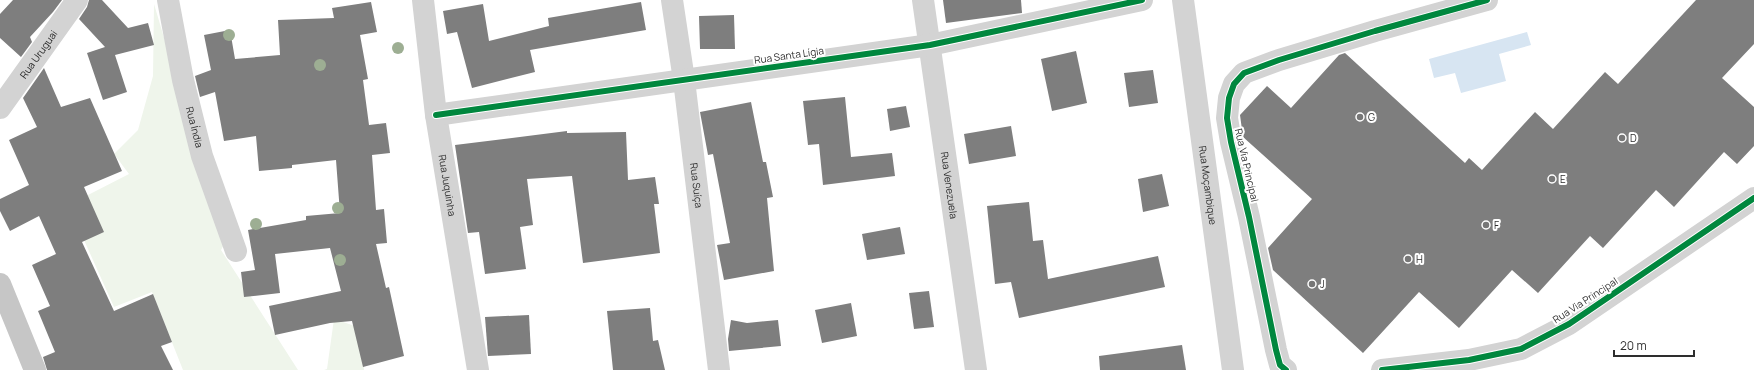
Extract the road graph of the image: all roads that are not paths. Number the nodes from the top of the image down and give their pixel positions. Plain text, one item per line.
1 (77, 0) edge
2 (168, 0) edge
3 (423, 0) edge
4 (672, 0) edge
5 (923, 0) edge
6 (1142, 0) edge
7 (1183, 0) edge
8 (1487, 0) edge
9 (930, 45) junction
10 (684, 80) junction
11 (0, 108) edge
12 (436, 115) junction
13 (1754, 198) edge
14 (236, 251) dead end
15 (0, 284) edge
16 (35, 370) edge
17 (478, 370) edge
18 (719, 370) edge
19 (976, 370) edge
20 (1233, 370) edge
21 (1286, 370) edge
22 (1382, 370) edge

1 - 11 street, Rua Uruguai
2 - 14 street, Rua Índia
3 - 12 street, Rua Juquinha
4 - 10 street, Rua Suíça
5 - 9 street, Rua Venezuela
6 - 9 street, Rua Santa Lígia
7 - 20 street, Rua Moçambique
8 - 21 street, Rua Via Principal
9 - 10 street, Rua Santa Lígia
9 - 19 street, Rua Venezuela
10 - 12 street, Rua Santa Lígia
10 - 18 street, Rua Suíça
12 - 17 street, Rua Juquinha
13 - 22 street, Rua Via Principal
15 - 16 main road

